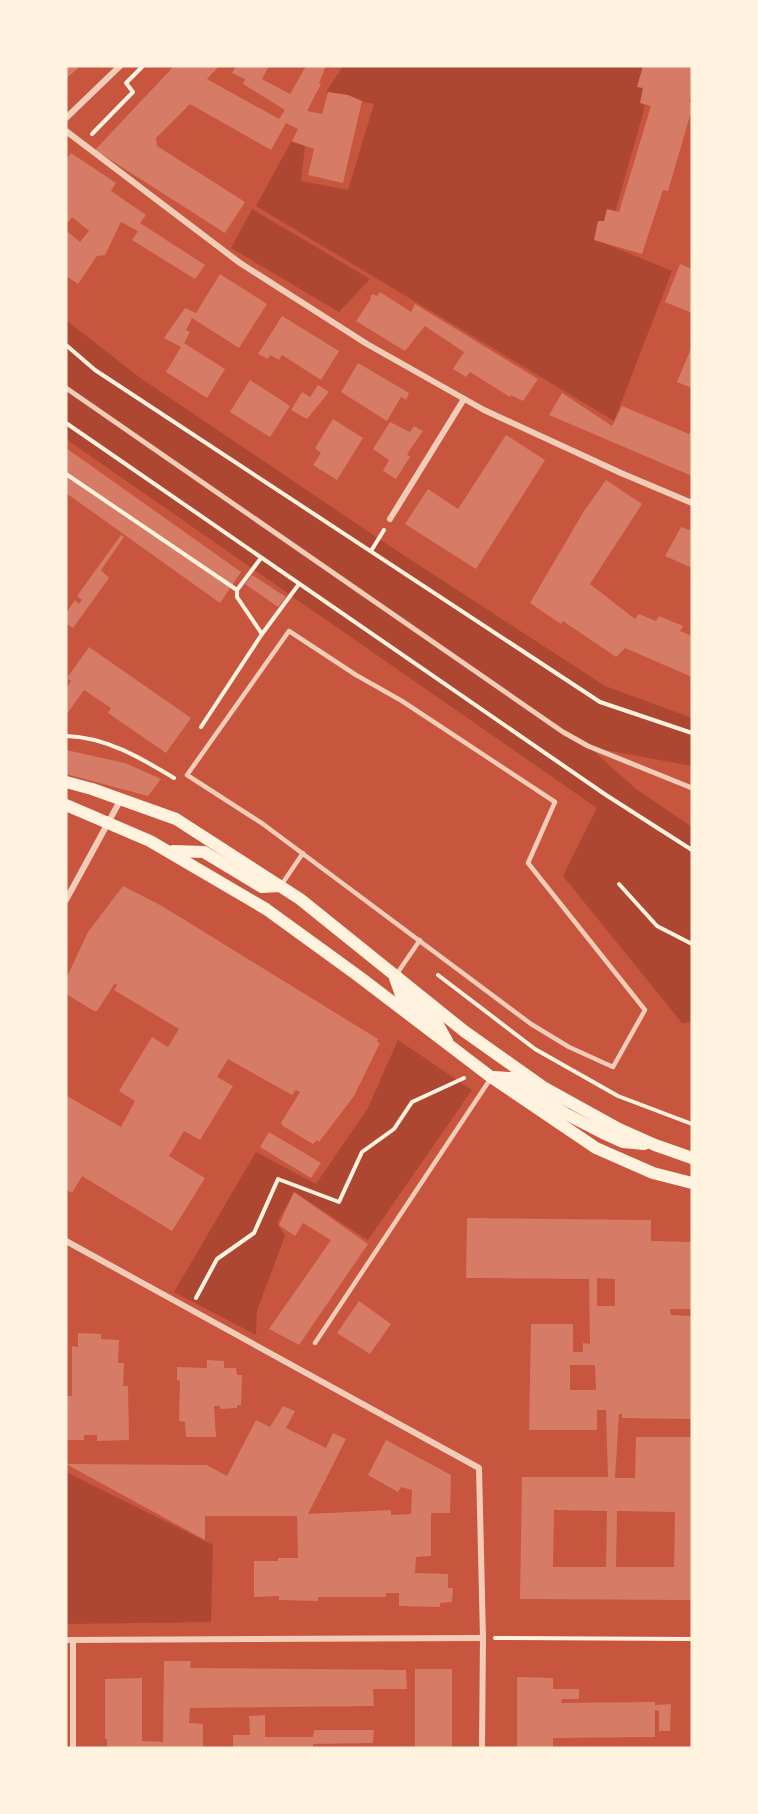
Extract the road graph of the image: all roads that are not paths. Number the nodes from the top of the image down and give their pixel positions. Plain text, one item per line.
1 (120, 66) edge
2 (66, 118) edge
3 (66, 131) edge
4 (66, 388) edge
5 (464, 399) junction
6 (692, 503) edge
7 (390, 519) road end
8 (66, 782) edge
9 (692, 788) edge
10 (121, 799) junction
11 (66, 806) edge
12 (108, 823) junction
13 (168, 851) junction
14 (303, 853) junction
15 (280, 886) junction
16 (66, 900) edge
17 (420, 940) junction
18 (395, 977) junction
19 (449, 1044) junction
20 (491, 1077) junction
21 (655, 1145) junction
22 (692, 1158) edge
23 (692, 1183) edge
24 (66, 1241) edge
25 (315, 1343) dead end
26 (483, 1638) junction
27 (70, 1640) edge
28 (73, 1748) edge
29 (482, 1748) edge

1 - 2 street
3 - 5 street
4 - 9 street
5 - 6 street
5 - 7 street
8 - 10 main road
10 - 12 street
10 - 15 main road
11 - 12 main road
12 - 13 main road
12 - 16 street
13 - 15 main road
13 - 19 main road
14 - 15 lane
14 - 17 lane
14 - 17 lane
15 - 18 main road
17 - 18 lane
18 - 19 main road
18 - 21 main road
19 - 20 main road
20 - 21 main road
20 - 23 main road
20 - 25 lane
21 - 22 main road
24 - 26 street
26 - 27 street
26 - 29 street
27 - 28 street

